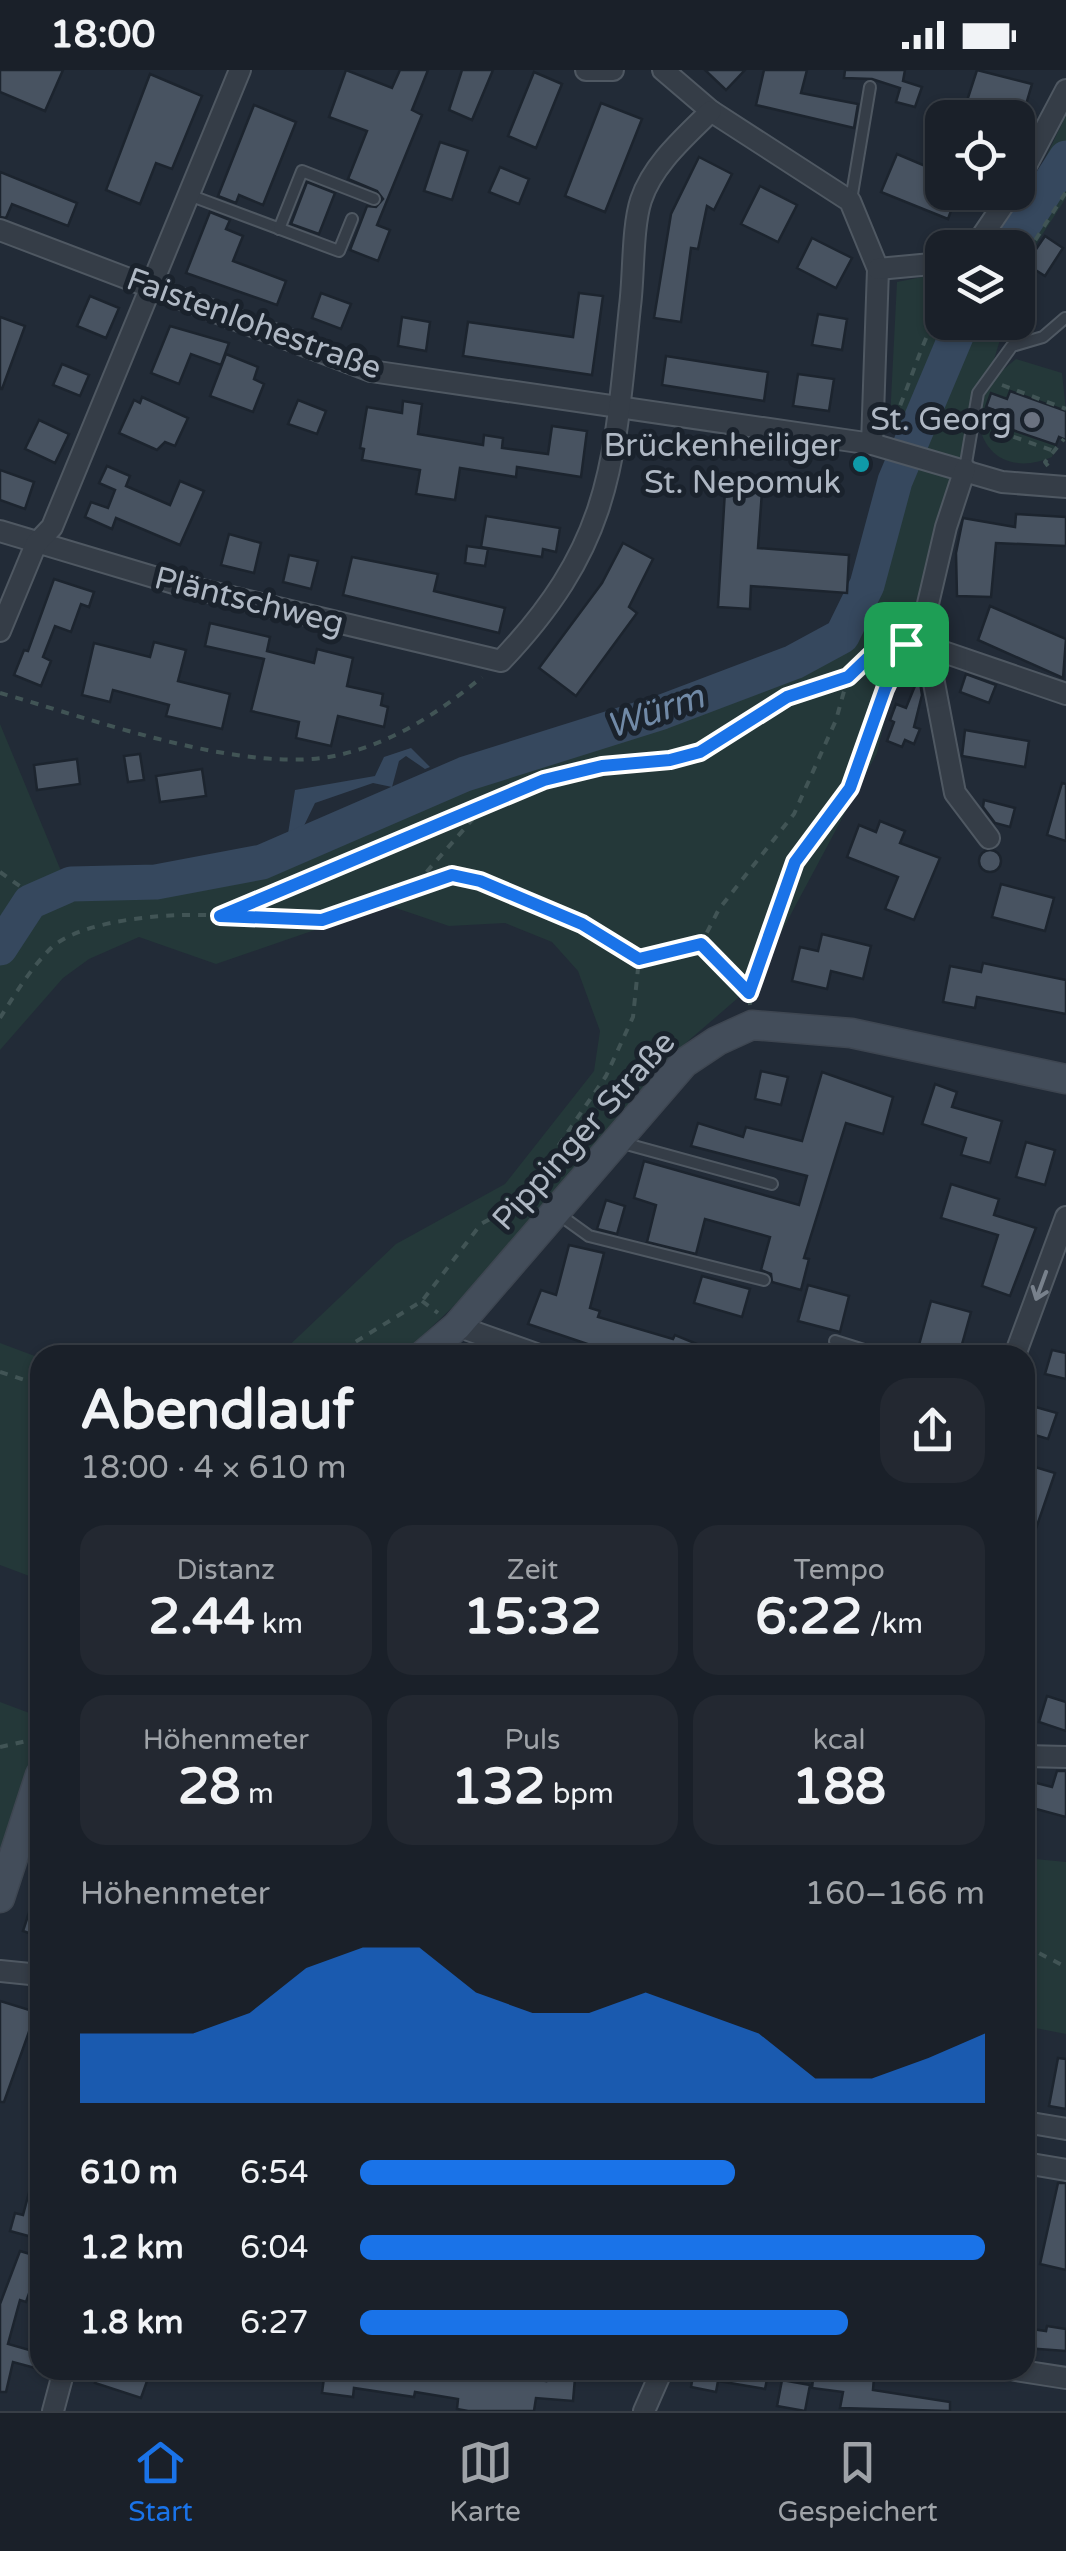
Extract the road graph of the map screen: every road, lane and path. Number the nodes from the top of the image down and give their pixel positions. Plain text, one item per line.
1 (240, 70) edge
2 (586, 70) edge
3 (613, 70) edge
4 (663, 70) edge
5 (870, 88) dead end
6 (1066, 90) edge
7 (711, 111) junction
8 (1035, 149) edge
9 (1066, 192) edge
10 (189, 194) junction
11 (374, 199) dead end
12 (850, 202) junction
13 (352, 219) dead end
14 (279, 229) junction
15 (0, 230) edge
16 (1035, 240) edge
17 (925, 265) edge
18 (878, 269) junction
19 (154, 288) junction
20 (1065, 318) edge
21 (925, 339) edge
22 (994, 379) junction
23 (990, 389) dead end
24 (620, 408) junction
25 (1066, 409) edge
26 (984, 418) dead end
27 (1064, 439) dead end
28 (883, 447) junction
29 (1057, 452) junction
30 (1046, 464) dead end
31 (965, 469) junction
32 (1066, 487) edge
33 (0, 531) edge
34 (36, 544) junction
35 (923, 625) junction
36 (0, 630) edge
37 (929, 647) junction
38 (848, 677) junction
39 (468, 688) dead end
40 (0, 693) edge
41 (1066, 694) edge
42 (482, 808) junction
43 (989, 838) dead end
44 (0, 872) edge
45 (416, 885) junction
46 (22, 887) dead end
47 (220, 916) junction
48 (701, 944) junction
49 (639, 959) junction
50 (749, 993) junction
51 (0, 1018) edge
52 (752, 1025) junction
53 (1066, 1080) edge
54 (618, 1141) junction
55 (772, 1184) dead end
56 (556, 1212) junction
57 (1066, 1217) edge
58 (764, 1280) dead end
59 (457, 1326) junction
60 (835, 1342) dead end
61 (350, 1345) edge
62 (435, 1345) edge
63 (511, 1345) edge
64 (845, 1345) edge
65 (1019, 1345) edge
66 (0, 1372) edge
67 (30, 1382) edge
68 (30, 1740) edge
69 (0, 1747) edge
70 (1035, 1756) edge
71 (1066, 1757) edge
72 (30, 1805) edge
73 (0, 1898) edge
74 (1035, 1951) edge
75 (1066, 1967) edge
76 (0, 1972) edge
77 (30, 1974) edge
78 (1035, 2124) edge
79 (1066, 2129) edge
80 (1035, 2165) edge
81 (1066, 2170) edge
82 (1035, 2373) edge
83 (1066, 2378) edge
84 (61, 2380) edge
85 (658, 2380) edge
86 (53, 2411) edge
87 (644, 2411) edge

1 - 10 street
2 - 3 street
4 - 7 street
5 - 12 lane
6 - 8 street
7 - 12 street
7 - 24 street
9 - 16 path
10 - 14 lane
10 - 19 street
11 - 14 lane
12 - 18 street
13 - 14 lane
15 - 19 street, Faistenlohestraße
17 - 18 street
18 - 28 street
19 - 24 street, Faistenlohestraße
19 - 34 street
20 - 22 lane
21 - 28 path
22 - 23 path
22 - 25 path
22 - 31 lane
24 - 28 street, Faistenlohestraße
24 - 34 street, Pläntschweg
26 - 29 path
27 - 29 path
28 - 31 street, Faistenlohestraße
29 - 30 path
31 - 32 street, Faistenlohestraße
31 - 35 street
33 - 34 street, Pläntschweg
34 - 36 street
35 - 37 street
35 - 38 path
35 - 50 path
37 - 41 street
37 - 43 street
38 - 42 path
38 - 48 path
39 - 40 path
42 - 45 path
42 - 47 path
44 - 46 path
45 - 47 path
45 - 49 path
47 - 51 path
48 - 49 path
48 - 50 path
49 - 61 path
50 - 52 path
52 - 53 main road
52 - 54 main road, Pippinger Straße
54 - 55 lane
54 - 56 main road, Pippinger Straße
56 - 58 lane
56 - 59 main road, Pippinger Straße
57 -> 65 street
59 - 62 main road, Pippinger Straße
59 - 63 street
60 - 64 lane
66 - 67 path
68 - 69 path
70 - 71 street
72 - 73 main road
74 - 75 path
76 - 77 street
78 - 79 street
80 - 81 street
82 - 83 street
84 - 86 street
85 - 87 street

